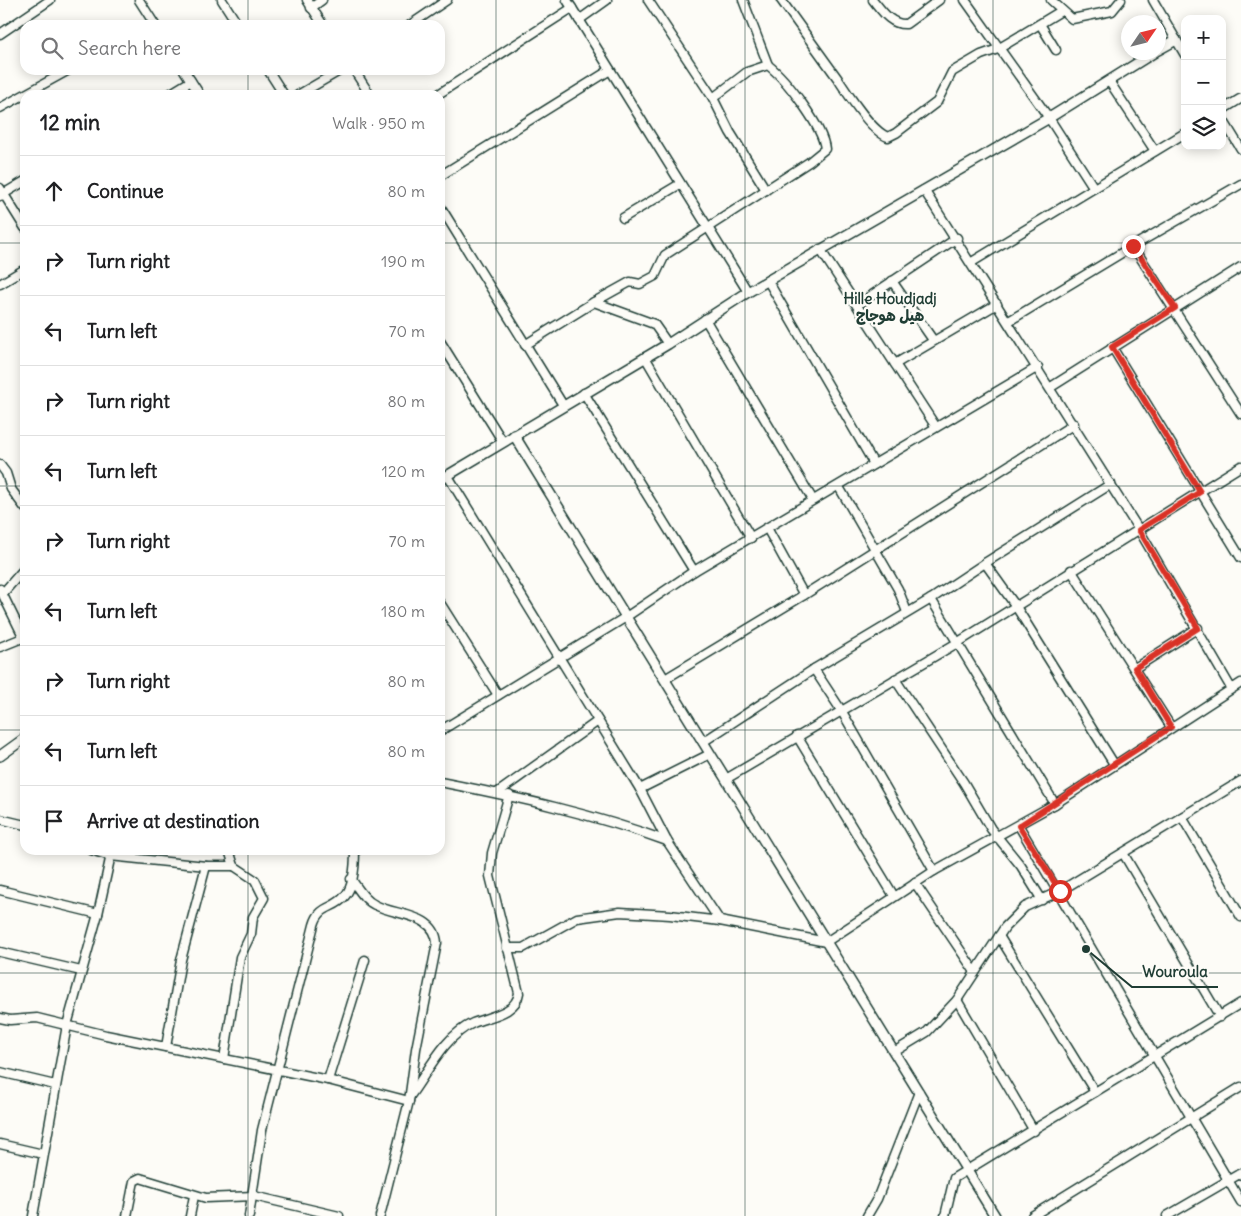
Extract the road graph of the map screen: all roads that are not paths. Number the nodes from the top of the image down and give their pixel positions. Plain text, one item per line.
1 (50, 0) edge
2 (139, 0) edge
3 (222, 0) edge
4 (322, 0) edge
5 (447, 0) edge
6 (567, 0) edge
7 (607, 0) edge
8 (648, 0) edge
9 (743, 0) edge
10 (781, 0) edge
11 (873, 0) edge
12 (939, 0) edge
13 (965, 0) edge
14 (1052, 0) edge
15 (1121, 0) edge
16 (1153, 0) edge
17 (309, 4) edge
18 (572, 8) junction
19 (1061, 11) junction
20 (20, 20) edge
21 (21, 20) edge
22 (149, 20) edge
23 (235, 20) edge
24 (320, 20) edge
25 (417, 20) edge
26 (579, 20) junction
27 (1040, 24) junction
28 (0, 34) edge
29 (1176, 40) junction
30 (1166, 46) edge
31 (1181, 48) edge
32 (998, 49) junction
33 (1056, 50) dead end
34 (1143, 60) edge
35 (768, 65) junction
36 (610, 70) junction
37 (60, 75) edge
38 (187, 75) edge
39 (271, 75) edge
40 (332, 75) edge
41 (357, 75) edge
42 (191, 81) junction
43 (1110, 81) junction
44 (33, 90) edge
45 (176, 90) edge
46 (197, 90) edge
47 (281, 90) edge
48 (307, 90) edge
49 (367, 90) edge
50 (445, 90) edge
51 (20, 97) edge
52 (712, 98) junction
53 (1240, 99) edge
54 (0, 108) edge
55 (1226, 108) edge
56 (1049, 118) junction
57 (1226, 125) edge
58 (1181, 135) edge
59 (1241, 149) edge
60 (1155, 151) junction
61 (445, 173) edge
62 (20, 184) edge
63 (680, 184) junction
64 (1241, 184) edge
65 (1094, 188) junction
66 (766, 190) junction
67 (924, 190) junction
68 (1, 193) edge
69 (445, 214) edge
70 (623, 218) dead end
71 (20, 221) edge
72 (707, 229) junction
73 (957, 238) junction
74 (1133, 246) junction
75 (820, 249) junction
76 (972, 262) junction
77 (1240, 271) edge
78 (20, 272) edge
79 (768, 280) junction
80 (892, 281) junction
81 (0, 284) edge
82 (748, 292) junction
83 (594, 302) junction
84 (997, 304) junction
85 (857, 305) junction
86 (1175, 308) junction
87 (706, 319) junction
88 (1009, 322) junction
89 (933, 340) junction
90 (668, 344) junction
91 (525, 345) junction
92 (1112, 347) junction
93 (445, 349) edge
94 (645, 357) junction
95 (896, 364) junction
96 (1038, 367) junction
97 (1051, 387) junction
98 (584, 393) junction
99 (563, 404) junction
100 (1241, 414) edge
101 (1074, 424) junction
102 (936, 427) junction
103 (514, 435) junction
104 (503, 442) junction
105 (874, 464) junction
106 (0, 465) edge
107 (1241, 466) edge
108 (3, 475) edge
109 (445, 476) edge
110 (445, 483) edge
111 (1111, 484) junction
112 (839, 486) junction
113 (1200, 492) junction
114 (813, 500) junction
115 (20, 501) edge
116 (767, 528) junction
117 (1139, 530) junction
118 (751, 538) junction
119 (874, 549) junction
120 (1241, 558) edge
121 (985, 563) junction
122 (1071, 570) junction
123 (694, 571) junction
124 (20, 573) edge
125 (2, 591) edge
126 (804, 595) junction
127 (931, 599) junction
128 (1015, 605) junction
129 (445, 611) edge
130 (907, 612) junction
131 (626, 617) junction
132 (1198, 628) junction
133 (20, 629) edge
134 (20, 640) edge
135 (957, 643) junction
136 (0, 647) edge
137 (559, 658) junction
138 (1135, 668) junction
139 (814, 669) junction
140 (895, 679) junction
141 (665, 680) junction
142 (1241, 683) edge
143 (1232, 688) junction
144 (498, 695) junction
145 (841, 710) junction
146 (598, 721) junction
147 (1171, 727) junction
148 (445, 728) edge
149 (797, 736) junction
150 (20, 742) edge
151 (703, 742) junction
152 (710, 754) junction
153 (0, 756) edge
154 (1114, 764) junction
155 (726, 780) junction
156 (1241, 781) edge
157 (445, 783) edge
158 (640, 789) junction
159 (497, 793) junction
160 (509, 795) junction
161 (1055, 804) junction
162 (1182, 817) junction
163 (0, 819) edge
164 (20, 824) edge
165 (1019, 826) junction
166 (997, 837) junction
167 (667, 841) junction
168 (1123, 853) junction
169 (111, 855) edge
170 (126, 855) edge
171 (231, 855) edge
172 (354, 855) edge
173 (206, 866) junction
174 (234, 866) junction
175 (934, 871) junction
176 (351, 879) junction
177 (915, 883) junction
178 (0, 890) edge
179 (1060, 891) junction
180 (894, 896) junction
181 (1042, 900) junction
182 (98, 914) junction
183 (1241, 918) edge
184 (720, 922) junction
185 (999, 936) junction
186 (826, 942) junction
187 (507, 948) junction
188 (0, 952) edge
189 (365, 960) dead end
190 (81, 971) junction
191 (975, 972) junction
192 (957, 1000) junction
193 (1241, 1003) edge
194 (1220, 1017) junction
195 (0, 1018) edge
196 (67, 1025) junction
197 (166, 1047) junction
198 (894, 1052) junction
199 (1156, 1056) junction
200 (224, 1059) junction
201 (276, 1070) junction
202 (0, 1072) edge
203 (328, 1080) junction
204 (54, 1085) junction
205 (1241, 1087) edge
206 (919, 1092) junction
207 (1095, 1092) junction
208 (409, 1099) junction
209 (1190, 1118) junction
210 (1034, 1131) junction
211 (0, 1144) edge
212 (43, 1154) junction
213 (967, 1170) junction
214 (1241, 1173) edge
215 (1228, 1181) junction
216 (194, 1196) junction
217 (254, 1196) junction
218 (1241, 1202) edge
219 (308, 1213) edge
220 (33, 1216) edge
221 (127, 1216) edge
222 (190, 1216) edge
223 (249, 1216) edge
224 (339, 1216) edge
225 (380, 1216) edge
226 (867, 1216) edge
227 (946, 1216) edge
228 (995, 1216) edge
229 (1032, 1216) edge
230 (1167, 1216) edge

1 - 21 street
2 - 22 street
3 - 23 street
4 - 17 street
5 - 25 street
6 - 18 street
7 - 26 street
8 - 52 street
9 - 35 street
10 - 32 street
11 - 12 street
13 - 32 street
14 - 19 street
15 - 19 street
16 - 29 street
17 - 24 street
18 - 26 street
18 - 50 street
19 - 27 street
20 - 28 street
26 - 36 street
27 - 32 street
27 - 33 street
29 - 30 street
29 - 31 street
32 - 56 street
34 - 43 street
35 - 52 street
35 - 66 street
36 - 61 street
36 - 63 street
37 - 44 street
38 - 42 street
39 - 47 street
40 - 48 street
41 - 49 street
42 - 45 street
42 - 46 street
43 - 56 street
43 - 60 street
51 - 54 street
52 - 66 street
53 - 55 street
56 - 65 street
56 - 67 street
57 - 59 street
58 - 60 street
60 - 65 street
62 - 68 street
63 - 70 street
63 - 72 street
64 - 74 street
65 - 76 street
66 - 72 street
67 - 73 street
67 - 75 street
68 - 71 street
69 - 91 street
72 - 82 street
72 - 83 street
73 - 76 street
73 - 80 street
74 - 86 street
74 - 88 street
75 - 79 street
75 - 85 street
76 - 84 street
77 - 86 street
78 - 81 street
79 - 82 street
79 - 105 street
80 - 85 street
80 - 89 street
82 - 87 street
83 - 90 street
83 - 91 street
84 - 88 street
84 - 89 street
85 - 95 street
86 - 92 street
86 - 100 street
87 - 90 street
87 - 114 street
88 - 96 street
89 - 95 street
90 - 94 street
91 - 99 street
92 - 97 street
92 - 113 street
93 - 104 street
94 - 98 street
94 - 118 street
95 - 102 street
96 - 97 street
96 - 102 street
97 - 101 street
98 - 99 street
98 - 123 street
99 - 103 street
101 - 111 street
101 - 119 street
102 - 105 street
103 - 104 street
103 - 131 street
104 - 109 street
105 - 112 street
106 - 108 street
107 - 113 street
108 - 115 street
110 - 137 street
111 - 117 street
111 - 121 street
112 - 114 street
112 - 119 street
113 - 117 street
113 - 120 street
114 - 116 street
116 - 118 street
116 - 126 street
117 - 122 street
117 - 132 street
118 - 123 street
119 - 126 street
119 - 130 street
121 - 127 street
121 - 128 street
122 - 128 street
122 - 138 street
123 - 131 street
124 - 125 street
125 - 133 street
126 - 141 street
127 - 130 street
127 - 135 street
128 - 135 street
128 - 154 street
129 - 144 street
130 - 139 street
131 - 137 street
131 - 141 street
132 - 138 street
132 - 143 street
134 - 136 street
135 - 140 street
135 - 161 street
137 - 144 street
137 - 146 street
138 - 147 street
139 - 145 street
139 - 151 street
140 - 145 street
140 - 166 street
141 - 151 street
142 - 143 street
143 - 147 street
144 - 148 street
145 - 149 street
145 - 175 street
146 - 158 street
146 - 159 street
147 - 154 street
149 - 155 street
149 - 180 street
150 - 153 street
151 - 152 street
152 - 155 street
152 - 158 street
154 - 161 street
155 - 186 street
156 - 162 street
157 - 159 street
158 - 167 street
159 - 160 street
160 - 167 street
160 - 187 street
161 - 165 street
162 - 168 street
162 - 183 street
163 - 164 street
165 - 166 street
165 - 179 street
166 - 175 street
166 - 181 street
167 - 184 street
168 - 179 street
168 - 194 street
169 - 182 street
170 - 173 street
171 - 174 street
172 - 176 street
173 - 174 street
173 - 197 street
174 - 200 street
175 - 177 street
176 - 201 street
176 - 208 street
177 - 180 street
177 - 191 street
178 - 182 street
179 - 181 street
179 - 199 street
180 - 186 street
181 - 185 street
182 - 190 street
184 - 186 street
184 - 187 street
185 - 191 street
185 - 207 street
186 - 198 street
187 - 208 street
188 - 190 street
189 - 203 street
190 - 196 street
191 - 192 street
192 - 198 street
192 - 210 street
193 - 194 street
194 - 199 street
195 - 196 street
196 - 197 street
196 - 204 street
197 - 200 street
198 - 206 street
199 - 207 street
199 - 209 street
200 - 201 street
201 - 203 street
201 - 217 street
202 - 204 street
203 - 208 street
204 - 212 street
205 - 209 street
206 - 213 street
206 - 226 street
207 - 210 street
208 - 225 street
209 - 215 street
209 - 229 street
210 - 213 street
211 - 212 street
212 - 220 street
213 - 227 street
213 - 228 street
214 - 215 street
215 - 218 street
215 - 230 street
216 - 217 street
216 - 221 street
216 - 222 street
217 - 219 street
217 - 223 street
219 - 224 street

